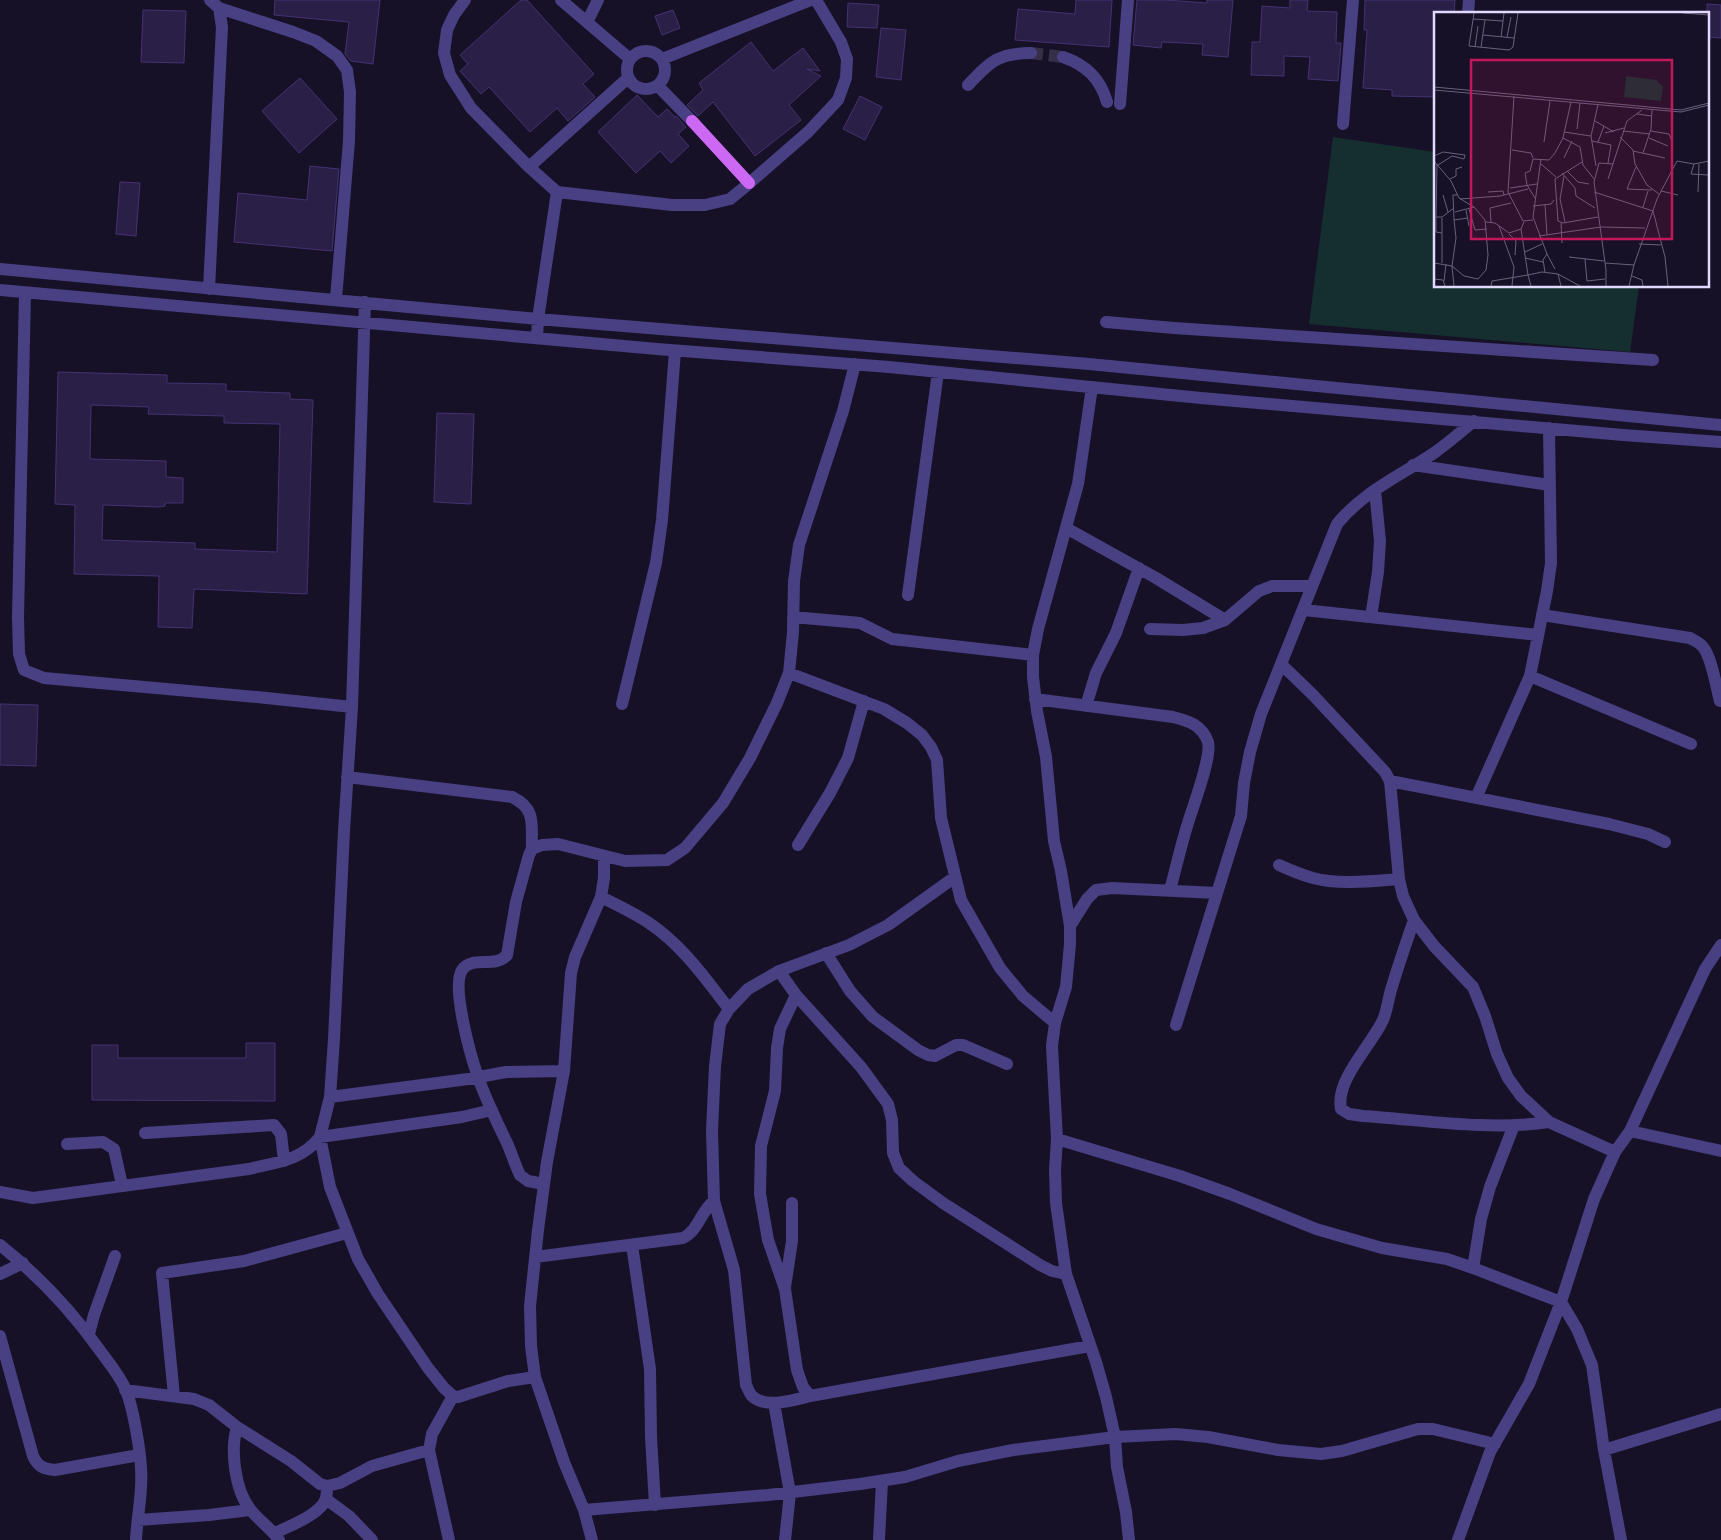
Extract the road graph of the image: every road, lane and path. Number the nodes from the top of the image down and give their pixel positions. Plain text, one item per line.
1 (465, 0) edge
2 (561, 0) edge
3 (598, 0) edge
4 (811, 0) edge
5 (816, 0) edge
6 (1128, 0) edge
7 (1353, 0) edge
8 (214, 4) edge
9 (786, 4) edge
10 (587, 22) junction
11 (1031, 53) tunnel mouth
12 (1063, 57) tunnel mouth
13 (630, 59) junction
14 (662, 59) junction
15 (628, 78) junction
16 (968, 85) dead end
17 (658, 86) junction
18 (1107, 102) dead end
19 (1120, 104) dead end
20 (692, 121) joint
21 (1343, 124) dead end
22 (529, 167) junction
23 (749, 183) junction
24 (557, 192) junction
25 (0, 269) edge
26 (209, 289) junction
27 (0, 290) edge
28 (26, 293) junction
29 (336, 300) junction
30 (365, 302) junction
31 (538, 319) junction
32 (1106, 322) dead end
33 (364, 323) junction
34 (537, 338) junction
35 (675, 351) junction
36 (1654, 360) dead end
37 (855, 364) junction
38 (938, 372) junction
39 (1092, 387) junction
40 (1474, 421) junction
41 (1721, 425) edge
42 (1549, 428) junction
43 (1721, 442) edge
44 (1413, 465) junction
45 (1550, 485) junction
46 (1375, 490) junction
47 (1066, 528) junction
48 (1138, 568) junction
49 (1312, 586) junction
50 (908, 595) dead end
51 (1304, 610) junction
52 (1542, 615) junction
53 (793, 616) junction
54 (1371, 617) junction
55 (1225, 620) junction
56 (1150, 629) dead end
57 (1538, 634) junction
58 (1033, 655) junction
59 (1281, 664) junction
60 (789, 673) junction
61 (1530, 676) junction
62 (1035, 699) junction
63 (864, 701) junction
64 (1720, 701) dead end
65 (622, 704) dead end
66 (1086, 706) junction
67 (352, 707) junction
68 (1691, 744) dead end
69 (348, 777) junction
70 (1390, 781) junction
71 (1476, 798) junction
72 (1665, 842) dead end
73 (798, 845) dead end
74 (532, 849) junction
75 (604, 856) junction
76 (1280, 865) dead end
77 (955, 877) junction
78 (1400, 880) junction
79 (1170, 890) junction
80 (1217, 893) junction
81 (601, 898) junction
82 (1414, 920) junction
83 (1070, 926) junction
84 (1721, 945) edge
85 (826, 953) junction
86 (779, 971) junction
87 (796, 995) junction
88 (729, 1009) junction
89 (1055, 1023) junction
90 (1176, 1025) dead end
91 (1007, 1064) dead end
92 (564, 1071) junction
93 (478, 1077) junction
94 (330, 1097) junction
95 (492, 1110) junction
96 (1549, 1122) junction
97 (1514, 1126) junction
98 (1630, 1131) junction
99 (145, 1132) dead end
100 (320, 1138) junction
101 (1057, 1138) junction
102 (67, 1144) dead end
103 (1721, 1151) edge
104 (1615, 1152) junction
105 (284, 1161) junction
106 (544, 1184) junction
107 (122, 1185) junction
108 (0, 1192) edge
109 (714, 1202) junction
110 (792, 1202) dead end
111 (347, 1232) junction
112 (632, 1244) junction
113 (0, 1245) edge
114 (115, 1256) dead end
115 (535, 1257) junction
116 (23, 1263) junction
117 (1473, 1268) junction
118 (0, 1274) edge
119 (1066, 1274) junction
120 (784, 1290) junction
121 (1561, 1302) junction
122 (89, 1334) junction
123 (0, 1336) edge
124 (1090, 1346) junction
125 (535, 1377) junction
126 (126, 1390) junction
127 (174, 1396) junction
128 (453, 1396) junction
129 (810, 1396) junction
130 (774, 1403) junction
131 (1721, 1414) edge
132 (237, 1427) junction
133 (1115, 1437) junction
134 (1494, 1444) junction
135 (429, 1450) junction
136 (1604, 1450) junction
137 (139, 1454) junction
138 (882, 1481) junction
139 (327, 1492) junction
140 (790, 1493) junction
141 (655, 1505) junction
142 (250, 1510) junction
143 (584, 1510) junction
144 (138, 1520) junction
145 (277, 1537) edge
146 (136, 1540) edge
147 (372, 1540) edge
148 (449, 1540) edge
149 (592, 1540) edge
150 (785, 1540) edge
151 (879, 1540) edge
152 (1128, 1540) edge
153 (1458, 1540) edge
154 (1621, 1540) edge

1 - 22 street
2 - 10 street
3 - 10 street
4 - 9 street
5 - 23 street
6 - 19 street
7 - 21 street
8 - 26 street
8 - 29 street
9 - 14 street
10 - 13 street
11 - 16 street
12 - 18 street
13 - 14 street
13 - 15 street
14 - 17 street
15 - 17 street
15 - 22 street
17 - 20 street
20 - 23 main road
22 - 24 street
23 - 24 street
24 - 31 street
25 - 26 street
26 - 29 street
27 - 28 street
28 - 33 street
28 - 67 street
29 - 30 street
30 - 31 street
30 - 33 street
31 - 34 street
31 - 41 street
32 - 36 street
33 - 34 street
33 - 67 street
34 - 35 street
35 - 37 street
35 - 65 street
37 - 38 street
37 - 53 street
38 - 39 street
38 - 50 street
39 - 40 street
39 - 47 street
40 - 42 street
40 - 44 street
42 - 43 street
42 - 45 street
44 - 45 street
44 - 46 street
45 - 52 street
46 - 49 street
46 - 54 street
47 - 48 street
47 - 58 street
48 - 55 street
48 - 66 street
49 - 51 street
49 - 55 street
51 - 54 street
51 - 59 street
52 - 57 street
52 - 64 street
53 - 58 street
53 - 60 street
54 - 57 street
55 - 56 street
57 - 61 street
58 - 62 street
59 - 70 street
59 - 80 street
60 - 63 street
60 - 75 street
61 - 68 street
61 - 71 street
62 - 66 street
62 - 83 street
63 - 73 street
63 - 77 street
66 - 79 street
67 - 69 street
69 - 74 street
69 - 94 street
70 - 71 street
70 - 78 street
71 - 72 street
74 - 75 street
74 - 93 street
75 - 81 street
76 - 78 street
77 - 85 street
77 - 89 street
78 - 82 street
79 - 80 street
79 - 83 street
80 - 90 street
81 - 88 street
81 - 92 street
82 - 96 street
82 - 97 street
83 - 89 street
84 - 98 street
85 - 86 street
85 - 91 street
86 - 87 street
86 - 88 street
87 - 119 street
87 - 120 street
88 - 109 street
89 - 101 street
92 - 93 street
92 - 106 street
93 - 94 street
93 - 95 street
94 - 100 street
95 - 100 street
95 - 106 street
96 - 97 street
96 - 104 street
97 - 117 street
98 - 103 street
98 - 104 street
99 - 105 street
100 - 105 street
100 - 111 street
101 - 117 street
101 - 119 street
102 - 107 street
104 - 121 street
105 - 107 street
106 - 115 street
107 - 108 street
109 - 112 street
109 - 130 street
110 - 120 street
111 - 127 street
111 - 128 street
112 - 115 street
112 - 141 street
113 - 116 street
114 - 122 street
115 - 125 street
116 - 118 street
116 - 122 street
117 - 121 street
119 - 124 street
120 - 129 street
121 - 134 street
121 - 136 street
122 - 126 street
123 - 137 street
124 - 129 street
124 - 133 street
125 - 128 street
125 - 143 street
126 - 127 street
126 - 137 street
127 - 132 street
128 - 135 street
129 - 130 street
130 - 140 street
131 - 136 street
132 - 139 street
132 - 142 street
133 - 134 street
133 - 138 street
133 - 152 street
134 - 153 street
135 - 139 street
135 - 148 street
136 - 154 street
137 - 144 street
138 - 140 street
138 - 151 street
139 - 145 street
139 - 147 street
140 - 141 street
140 - 150 street
141 - 143 street
142 - 144 street
142 - 145 street
143 - 149 street
144 - 146 street

